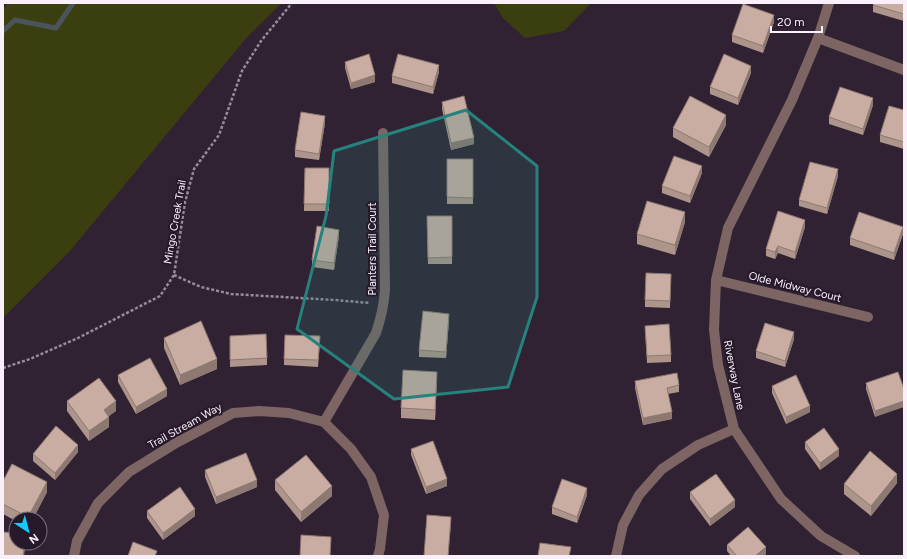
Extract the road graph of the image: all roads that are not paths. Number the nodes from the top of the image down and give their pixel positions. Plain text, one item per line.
1 (829, 3) edge
2 (818, 38) junction
3 (904, 70) edge
4 (383, 133) dead end
5 (716, 280) junction
6 (868, 317) dead end
7 (324, 422) junction
8 (734, 429) junction
9 (74, 556) edge
10 (378, 556) edge
11 (616, 556) edge
12 (855, 556) edge

1 - 2 street, Riverway Lane
2 - 3 street
2 - 5 street, Riverway Lane
4 - 7 street, Planters Trail Court
5 - 6 street, Olde Midway Court
5 - 8 street, Riverway Lane
7 - 9 street, Trail Stream Way
7 - 10 street, Trail Stream Way
8 - 11 street
8 - 12 street, Riverway Lane

